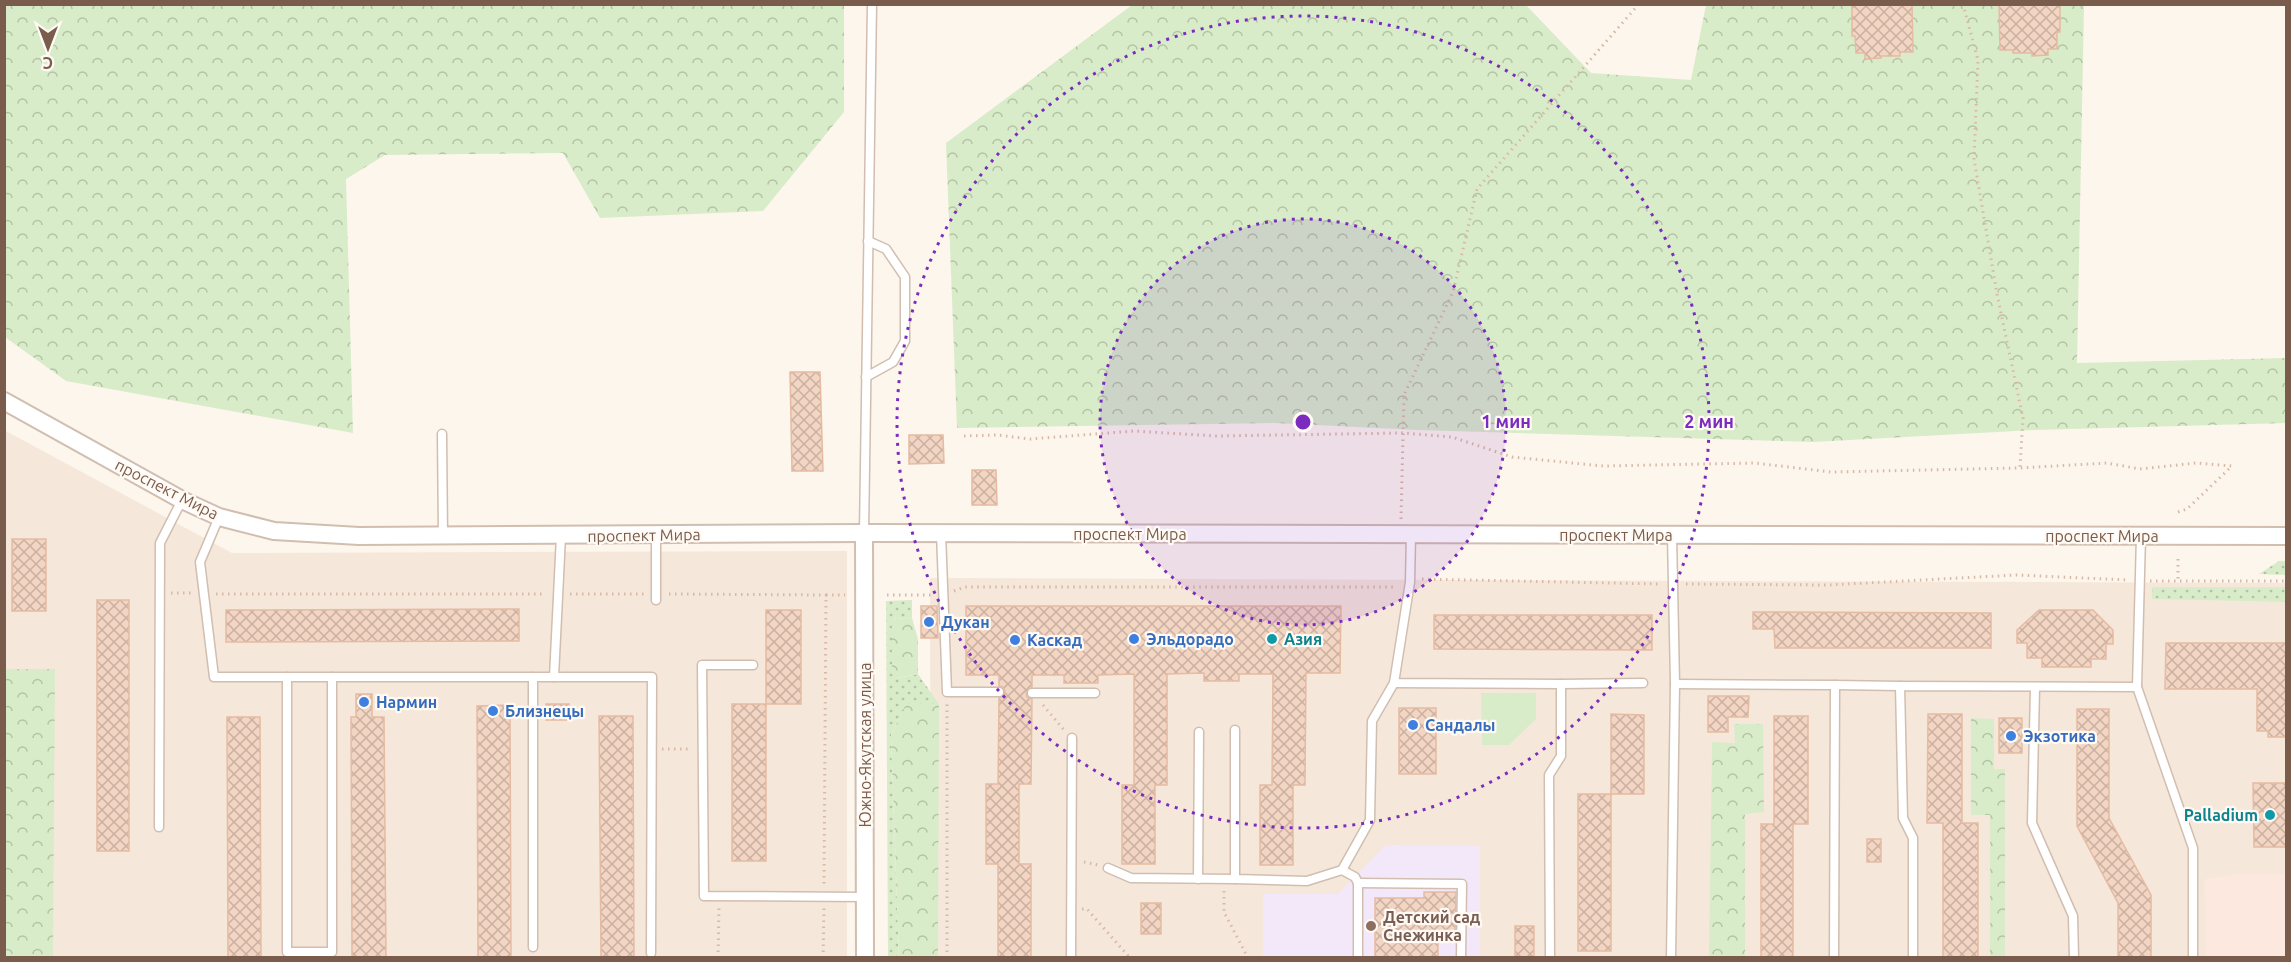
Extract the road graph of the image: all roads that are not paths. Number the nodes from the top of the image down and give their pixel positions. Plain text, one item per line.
1 (872, 4) edge
2 (868, 241) junction
3 (866, 377) junction
4 (4, 401) edge
5 (442, 434) dead end
6 (182, 500) junction
7 (219, 517) junction
8 (864, 533) junction
9 (941, 534) junction
10 (1406, 534) junction
11 (656, 535) junction
12 (1672, 535) junction
13 (442, 536) junction
14 (561, 536) junction
15 (2141, 536) junction
16 (2286, 536) edge
17 (656, 597) road end
18 (753, 665) dead end
19 (287, 677) junction
20 (332, 677) junction
21 (533, 677) junction
22 (555, 677) junction
23 (1394, 683) junction
24 (1643, 683) dead end
25 (1561, 684) junction
26 (1675, 684) junction
27 (1835, 685) junction
28 (1899, 686) junction
29 (2137, 687) junction
30 (2034, 688) junction
31 (999, 692) dead end
32 (1032, 693) road end
33 (1095, 693) dead end
34 (1235, 730) dead end
35 (1199, 732) dead end
36 (1072, 738) road end
37 (159, 827) dead end
38 (1108, 868) dead end
39 (1342, 870) junction
40 (1198, 879) junction
41 (1235, 879) junction
42 (1358, 883) junction
43 (865, 897) junction
44 (533, 947) dead end
45 (651, 953) dead end
46 (285, 954) edge
47 (865, 957) edge
48 (1071, 957) edge
49 (1358, 957) edge
50 (1461, 957) edge
51 (1550, 957) edge
52 (1671, 957) edge
53 (1834, 957) edge
54 (1913, 957) edge
55 (2074, 957) edge
56 (2193, 957) edge

1 - 2 lane
2 - 3 lane
2 - 3 lane
3 - 8 lane
4 - 6 street, проспект Мира
5 - 13 lane
6 - 7 street, проспект Мира
6 - 37 lane
7 - 13 street, проспект Мира
7 - 19 lane
8 - 9 street, проспект Мира
8 - 11 street, проспект Мира
8 - 43 street, Южно-Якутская улица
9 - 10 street, проспект Мира
9 - 31 lane
10 - 12 street, проспект Мира
10 - 23 lane
11 - 14 street, проспект Мира
11 - 17 lane
12 - 15 street, проспект Мира
12 - 26 lane
13 - 14 street, проспект Мира
14 - 22 lane
15 - 16 street, проспект Мира
15 - 29 lane
18 - 43 lane
19 - 20 lane
19 - 46 lane
20 - 21 lane
20 - 46 lane
21 - 22 lane
21 - 44 lane
22 - 45 lane
23 - 25 lane
23 - 39 lane
24 - 25 lane
25 - 51 lane
26 - 27 lane
26 - 52 lane
27 - 28 lane
27 - 53 lane
28 - 30 lane
28 - 54 lane
29 - 30 lane
29 - 56 lane
30 - 55 lane
32 - 33 lane
34 - 41 lane
35 - 40 lane
36 - 48 lane
38 - 40 lane
39 - 41 lane
39 - 42 lane
40 - 41 lane
42 - 49 lane
42 - 50 lane
43 - 47 street, Южно-Якутская улица

